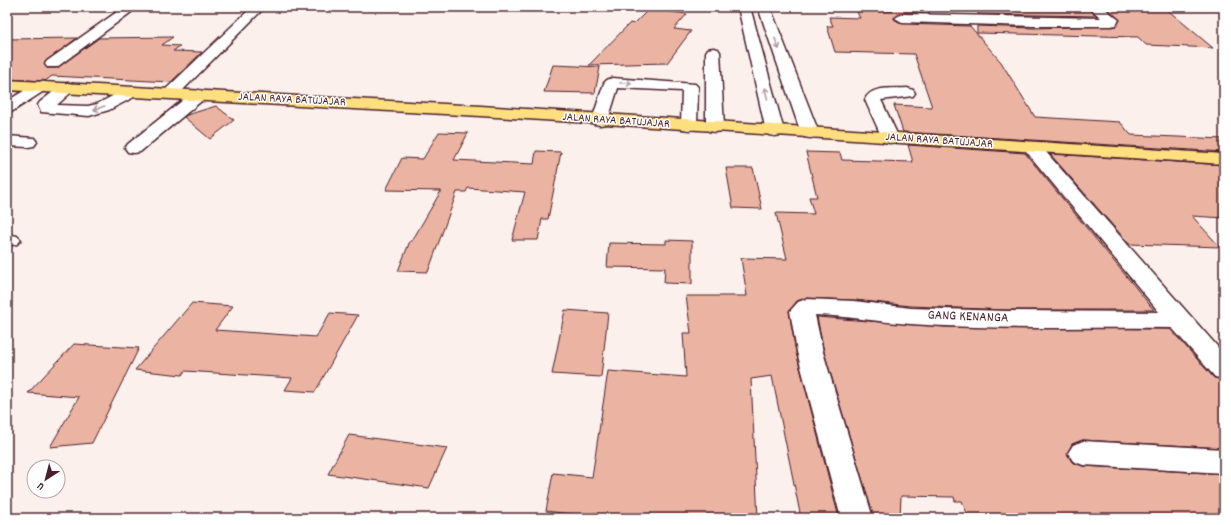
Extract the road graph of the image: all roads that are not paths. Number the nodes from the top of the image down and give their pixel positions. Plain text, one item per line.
1 (132, 7) edge
2 (259, 7) edge
3 (744, 7) edge
4 (764, 7) edge
5 (1095, 7) edge
6 (902, 18) dead end
7 (713, 52) dead end
8 (52, 64) dead end
9 (7, 85) edge
10 (42, 86) junction
11 (68, 88) junction
12 (134, 91) junction
13 (171, 93) junction
14 (907, 93) dead end
15 (198, 94) junction
16 (7, 108) edge
17 (600, 120) junction
18 (689, 125) junction
19 (715, 127) junction
20 (775, 131) junction
21 (810, 133) junction
22 (890, 138) junction
23 (7, 141) edge
24 (28, 142) dead end
25 (1032, 147) junction
26 (134, 148) dead end
27 (1224, 159) edge
28 (1179, 320) junction
29 (1219, 359) edge
30 (1083, 453) dead end
31 (1224, 460) edge
32 (857, 518) edge

1 - 8 street
2 - 13 street
20 -> 3 street
4 -> 21 street
5 - 6 street
7 - 19 street
9 - 10 highway, JALAN RAYA BATUJAJAR
10 - 11 highway, JALAN RAYA BATUJAJAR
10 - 16 street
11 - 12 highway, JALAN RAYA BATUJAJAR
12 -> 11 street
12 - 13 highway, JALAN RAYA BATUJAJAR
13 - 15 highway, JALAN RAYA BATUJAJAR
14 - 22 street
15 - 17 highway, JALAN RAYA BATUJAJAR
15 - 26 street
17 - 18 highway, JALAN RAYA BATUJAJAR
17 -> 18 street
18 - 19 highway, JALAN RAYA BATUJAJAR
19 - 20 highway, JALAN RAYA BATUJAJAR
20 - 21 highway, JALAN RAYA BATUJAJAR
21 - 22 highway, JALAN RAYA BATUJAJAR
22 - 25 highway, JALAN RAYA BATUJAJAR
23 - 24 street
25 - 27 highway, JALAN RAYA BATUJAJAR
25 - 28 street
28 - 29 street
28 - 32 street, GANG KENANGA
30 - 31 street

